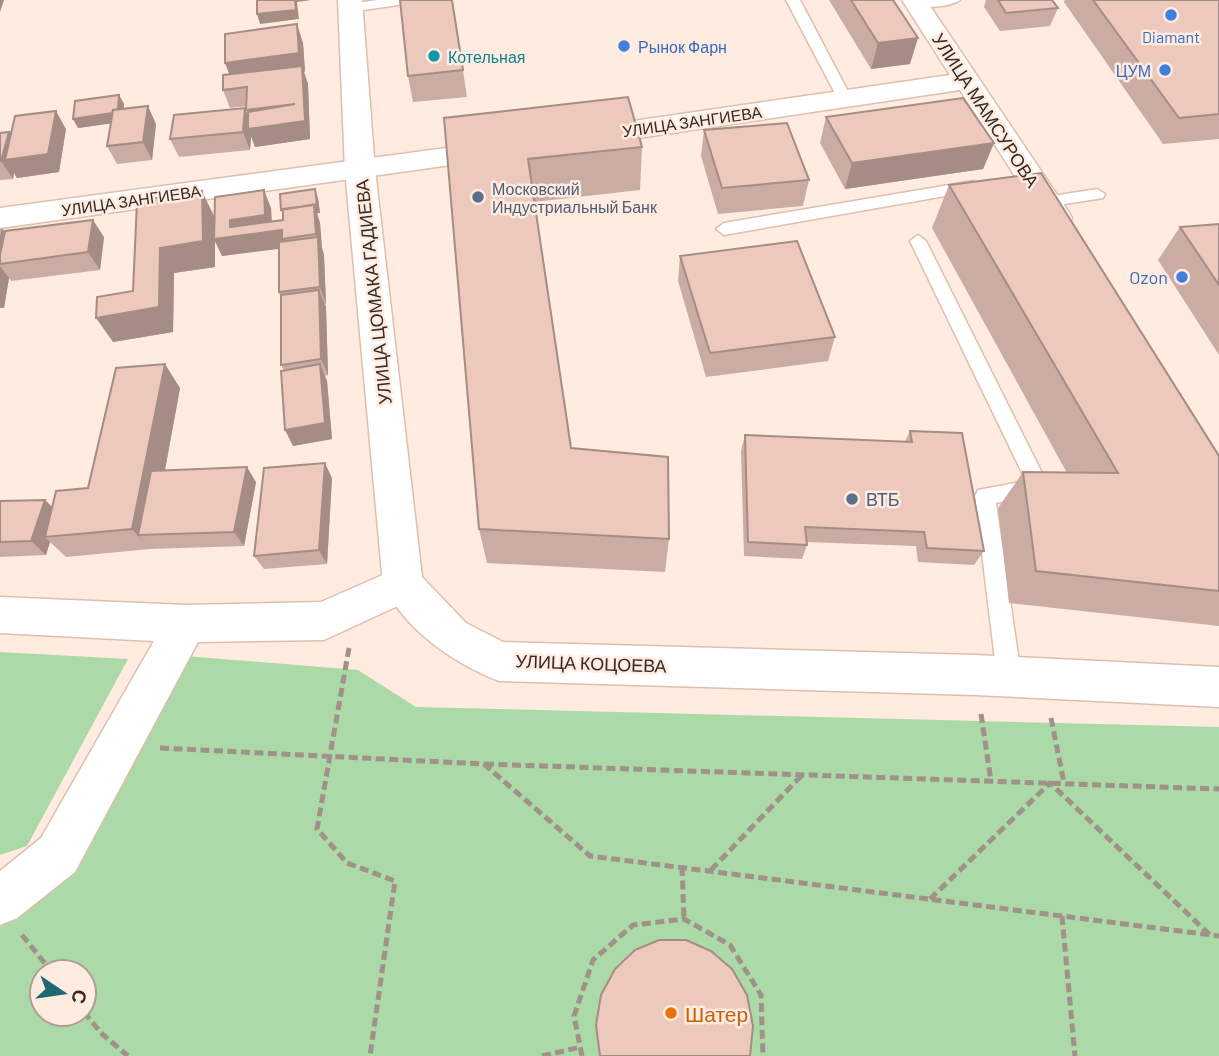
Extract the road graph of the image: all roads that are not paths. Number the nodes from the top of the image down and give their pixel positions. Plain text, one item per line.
1 (405, 0) edge
2 (793, 0) edge
3 (953, 0) edge
4 (915, 1) edge
5 (350, 4) edge
6 (968, 81) junction
7 (845, 99) junction
8 (562, 140) edge
9 (522, 146) edge
10 (360, 170) junction
11 (990, 183) edge
12 (1031, 186) junction
13 (1097, 194) dead end
14 (0, 218) edge
15 (724, 229) dead end
16 (918, 241) dead end
17 (1076, 248) edge
18 (403, 584) junction
19 (0, 615) edge
20 (186, 624) junction
21 (1009, 677) junction
22 (1219, 687) edge
23 (9, 915) edge

1 - 5 lane
2 - 7 lane
3 - 4 lane
4 - 6 street, УЛИЦА МАМСУРОВА
5 - 10 street, УЛИЦА ЦОМАКА ГАДИЕВА
6 - 7 street, УЛИЦА ЗАНГИЕВА
6 - 12 street, УЛИЦА МАМСУРОВА
7 - 8 street, УЛИЦА ЗАНГИЕВА
9 - 10 street, УЛИЦА ЗАНГИЕВА
10 - 14 street, УЛИЦА ЗАНГИЕВА
10 - 18 street, УЛИЦА ЦОМАКА ГАДИЕВА
11 - 15 lane
12 - 13 lane
12 - 17 street, УЛИЦА МАМСУРОВА
16 - 21 lane
18 - 20 street
18 - 21 street, УЛИЦА КОЦОЕВА
19 - 20 street
20 - 23 street
21 - 22 street, УЛИЦА КОЦОЕВА

